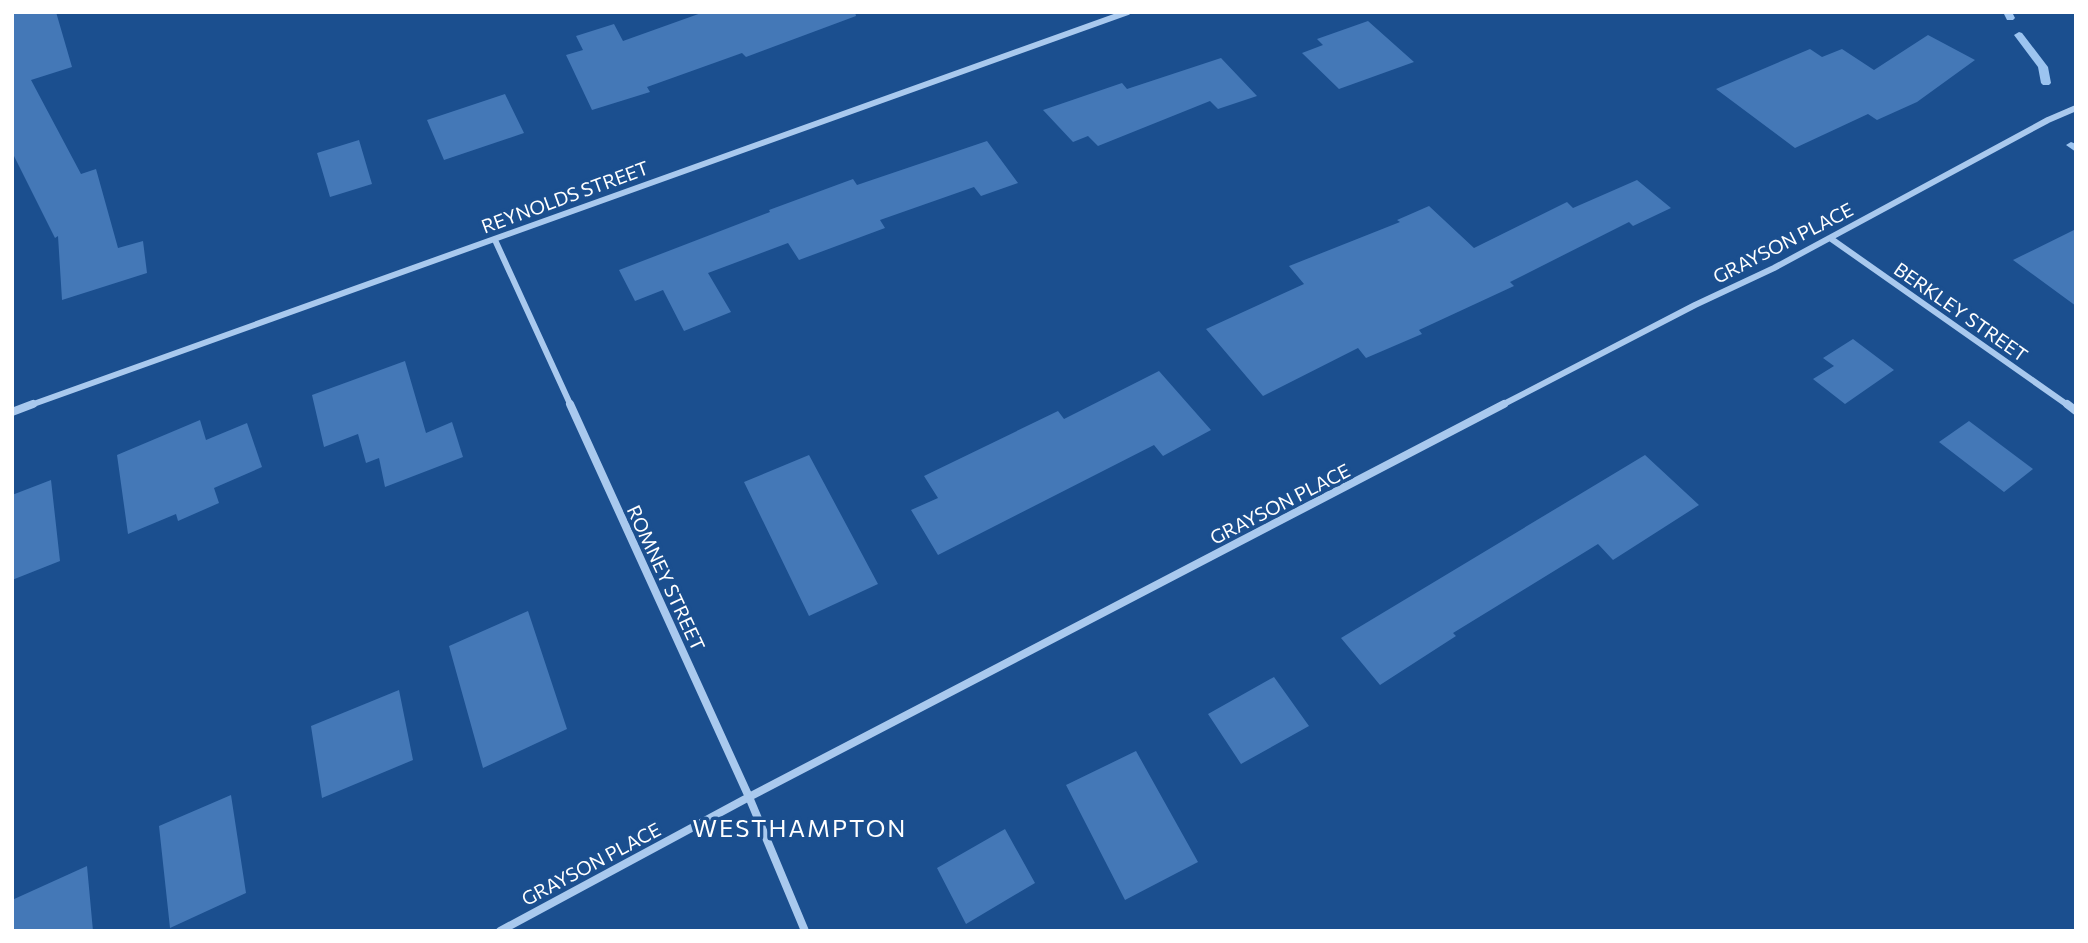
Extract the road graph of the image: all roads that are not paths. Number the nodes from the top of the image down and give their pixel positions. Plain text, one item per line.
1 (1128, 12) edge
2 (2076, 108) edge
3 (1830, 238) junction
4 (495, 240) junction
5 (2076, 411) edge
6 (12, 412) edge
7 (749, 797) junction
8 (500, 931) edge
9 (805, 931) edge

1 - 4 street, REYNOLDS STREET
2 - 3 street, GRAYSON PLACE
3 - 5 street, BERKLEY STREET
3 - 7 street, GRAYSON PLACE
4 - 6 street, REYNOLDS STREET
4 - 7 street, ROMNEY STREET
7 - 8 street, GRAYSON PLACE
7 - 9 street, ROMNEY STREET

